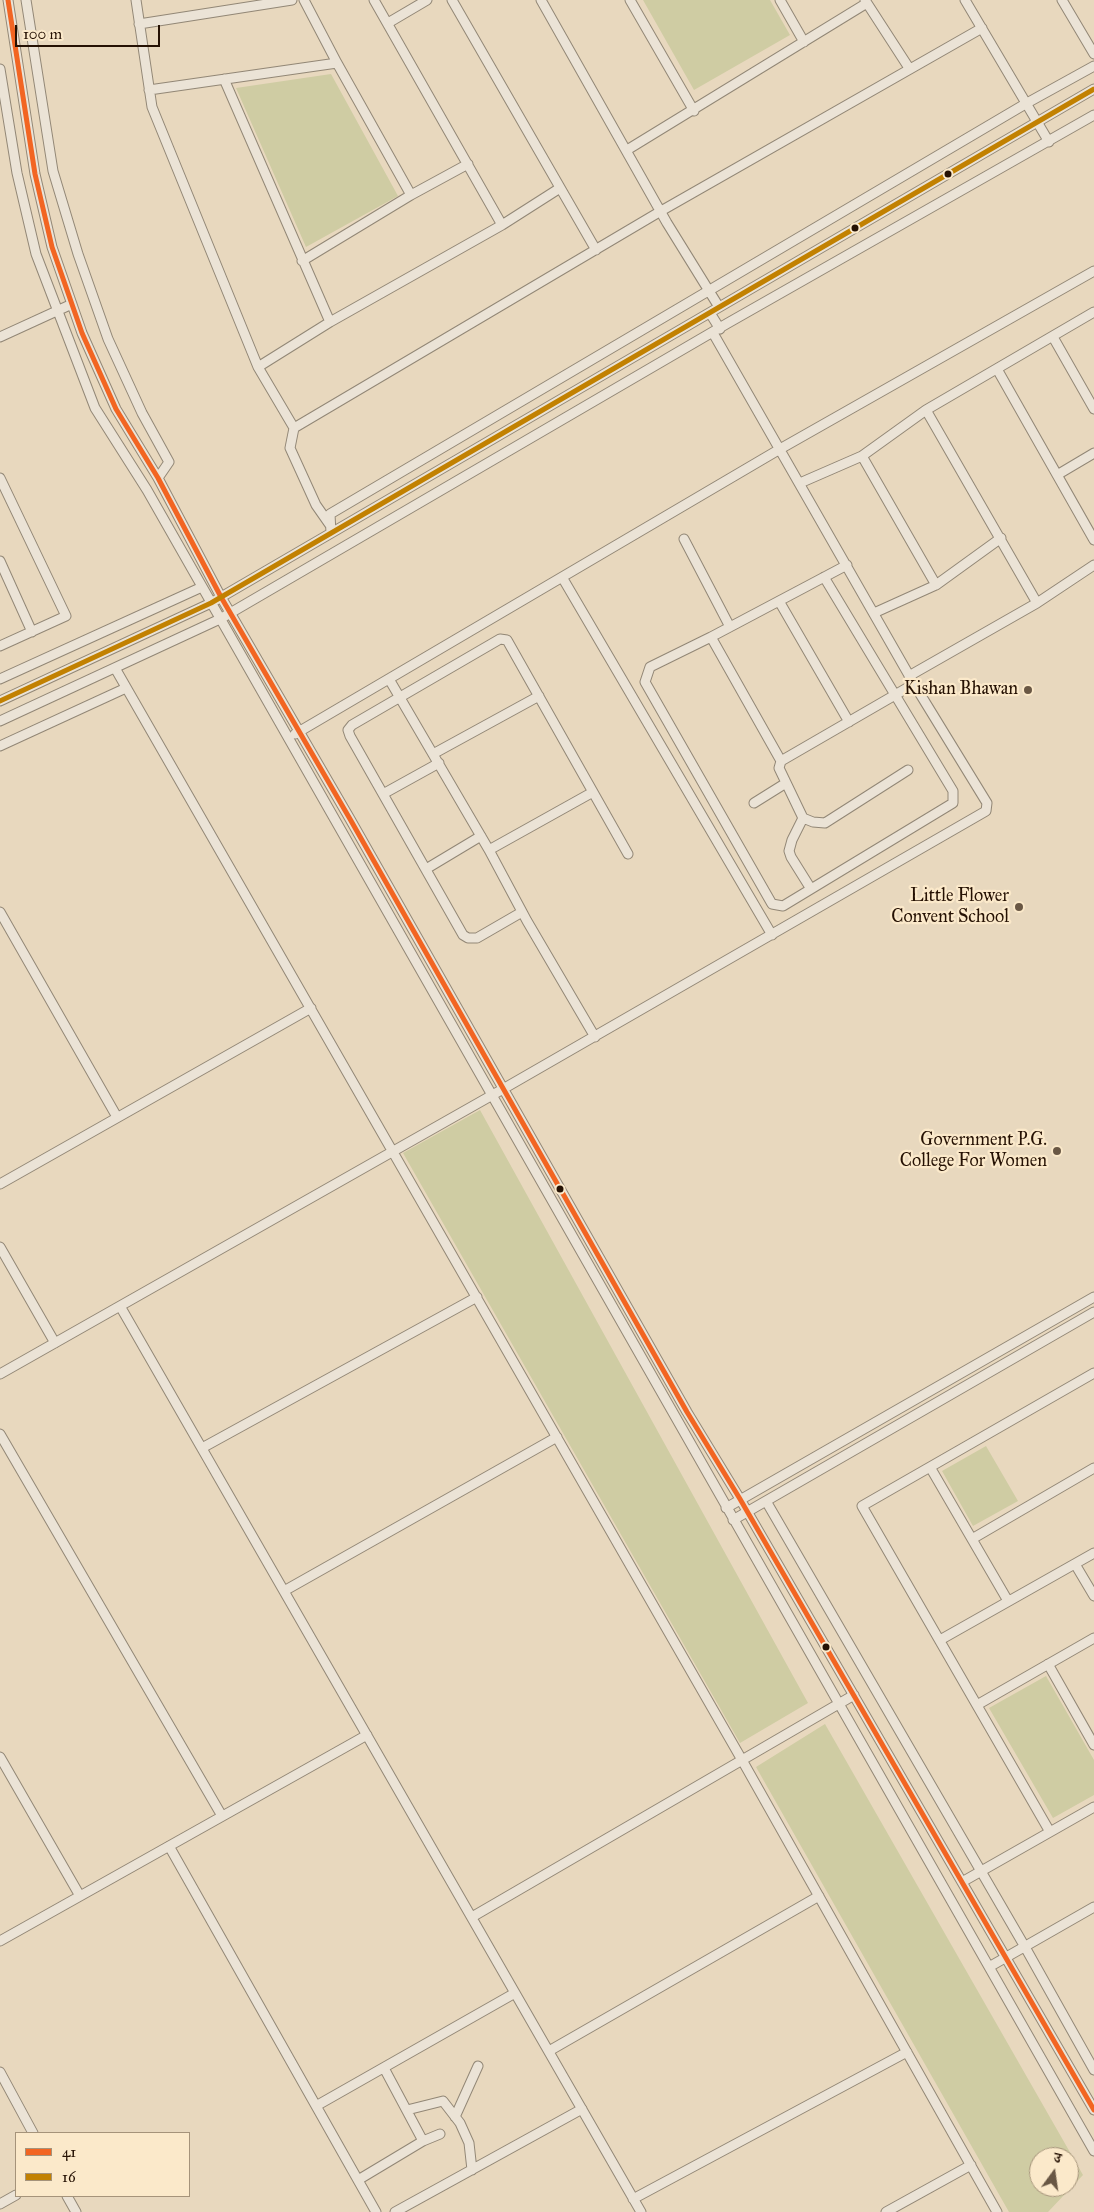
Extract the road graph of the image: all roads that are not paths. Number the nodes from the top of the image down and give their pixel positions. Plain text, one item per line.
1 (26, 0) edge
2 (136, 0) edge
3 (292, 0) edge
4 (304, 0) edge
5 (374, 0) edge
6 (427, 0) edge
7 (452, 0) edge
8 (541, 0) edge
9 (630, 0) edge
10 (780, 0) edge
11 (966, 0) edge
12 (1062, 0) edge
13 (866, 2) edge
14 (8, 4) edge
15 (0, 11) edge
16 (388, 23) junction
17 (139, 24) junction
18 (982, 28) junction
19 (804, 42) junction
20 (1094, 54) edge
21 (337, 63) junction
22 (1094, 66) edge
23 (909, 68) junction
24 (0, 69) edge
25 (224, 79) junction
26 (1094, 89) edge
27 (149, 90) junction
28 (1027, 103) junction
29 (694, 111) junction
30 (1094, 116) edge
31 (1038, 122) junction
32 (1049, 142) junction
33 (627, 150) junction
34 (468, 164) junction
35 (560, 188) junction
36 (411, 195) junction
37 (661, 211) junction
38 (502, 225) junction
39 (596, 250) junction
40 (302, 261) junction
41 (1094, 271) edge
42 (708, 292) junction
43 (72, 304) junction
44 (719, 307) junction
45 (58, 310) junction
46 (1094, 312) edge
47 (710, 313) junction
48 (330, 322) junction
49 (716, 331) junction
50 (1053, 336) junction
51 (0, 337) edge
52 (258, 367) junction
53 (997, 369) junction
54 (1094, 409) edge
55 (926, 410) junction
56 (294, 428) junction
57 (780, 449) junction
58 (1094, 453) edge
59 (862, 456) junction
60 (1057, 474) junction
61 (0, 478) edge
62 (158, 478) junction
63 (800, 483) junction
64 (331, 529) junction
65 (1001, 538) junction
66 (684, 539) dead end
67 (1094, 540) edge
68 (0, 561) edge
69 (847, 565) junction
70 (1094, 565) edge
71 (562, 577) junction
72 (824, 577) junction
73 (936, 585) junction
74 (202, 587) junction
75 (221, 597) junction
76 (779, 601) junction
77 (211, 603) junction
78 (1037, 603) junction
79 (874, 612) junction
80 (230, 613) junction
81 (220, 619) junction
82 (730, 627) junction
83 (32, 632) junction
84 (711, 637) junction
85 (1, 644) edge
86 (115, 668) junction
87 (0, 679) edge
88 (389, 679) junction
89 (912, 680) junction
90 (126, 688) junction
91 (539, 696) junction
92 (894, 696) junction
93 (400, 697) junction
94 (0, 701) edge
95 (0, 721) edge
96 (849, 722) junction
97 (299, 732) junction
98 (288, 738) junction
99 (0, 746) edge
100 (433, 754) junction
101 (781, 761) junction
102 (439, 763) junction
103 (908, 770) dead end
104 (786, 782) junction
105 (593, 792) junction
106 (383, 794) junction
107 (754, 802) dead end
108 (803, 818) junction
109 (481, 836) junction
110 (489, 850) junction
111 (628, 854) dead end
112 (426, 869) junction
113 (811, 889) junction
114 (0, 912) edge
115 (522, 912) junction
116 (772, 936) junction
117 (311, 1008) junction
118 (595, 1037) junction
119 (503, 1090) junction
120 (492, 1096) junction
121 (118, 1117) junction
122 (393, 1151) junction
123 (0, 1184) edge
124 (0, 1247) edge
125 (477, 1297) junction
126 (1094, 1297) edge
127 (120, 1306) junction
128 (1094, 1312) edge
129 (55, 1343) junction
130 (1094, 1373) edge
131 (0, 1374) edge
132 (0, 1434) edge
133 (557, 1438) junction
134 (202, 1448) junction
135 (930, 1467) junction
136 (1094, 1468) edge
137 (740, 1499) junction
138 (766, 1501) junction
139 (726, 1508) junction
140 (748, 1512) junction
141 (733, 1520) junction
142 (972, 1539) junction
143 (1094, 1553) edge
144 (1075, 1564) junction
145 (284, 1591) junction
146 (1094, 1596) edge
147 (1008, 1601) junction
148 (1094, 1638) edge
149 (940, 1640) junction
150 (1048, 1664) junction
151 (854, 1695) junction
152 (838, 1704) junction
153 (977, 1705) junction
154 (367, 1735) junction
155 (1094, 1745) edge
156 (0, 1757) edge
157 (742, 1760) junction
158 (1094, 1807) edge
159 (222, 1816) junction
160 (1050, 1832) junction
161 (169, 1846) junction
162 (981, 1872) junction
163 (962, 1882) junction
164 (80, 1896) junction
165 (819, 1896) junction
166 (1094, 1907) edge
167 (472, 1917) junction
168 (0, 1941) edge
169 (1025, 1946) junction
170 (1007, 1957) junction
171 (989, 1967) junction
172 (515, 1993) junction
173 (549, 2052) junction
174 (907, 2052) junction
175 (478, 2066) dead end
176 (384, 2068) junction
177 (1094, 2070) edge
178 (0, 2072) edge
179 (316, 2106) junction
180 (407, 2110) junction
181 (582, 2110) junction
182 (1094, 2110) edge
183 (455, 2117) junction
184 (32, 2132) edge
185 (440, 2134) dead end
186 (423, 2140) junction
187 (1094, 2152) edge
188 (971, 2165) junction
189 (472, 2170) junction
190 (358, 2180) junction
191 (15, 2196) edge
192 (68, 2197) edge
193 (634, 2200) junction
194 (0, 2204) edge
195 (76, 2212) edge
196 (376, 2212) edge
197 (395, 2212) edge
198 (641, 2212) edge
199 (886, 2212) edge
200 (997, 2212) edge

1 - 62 street
2 - 17 street
3 - 17 street
4 - 21 street
5 - 16 street
6 - 16 street
7 - 35 street
8 - 33 street
9 - 29 street
10 - 19 street
11 - 18 street
12 - 20 street
13 - 19 street
13 - 23 street
14 - 15 street
14 - 43 street
16 - 34 street
17 - 27 street
18 - 23 street
18 - 28 street
19 - 29 street
21 - 25 street
21 - 36 street
22 - 28 street
23 - 37 street
24 - 45 street
25 - 27 street
25 - 40 street
26 - 31 street
27 - 52 street
28 - 31 street
28 - 42 street
29 - 33 street
30 - 32 street
31 - 32 street
31 - 44 street
32 - 49 street
33 - 37 street
34 - 36 street
34 - 38 street
35 - 38 street
35 - 39 street
36 - 40 street
37 - 39 street
37 - 42 street
38 - 48 street
39 - 56 street
40 - 48 street
41 - 57 street
42 - 44 street
42 - 64 street
43 - 45 street
43 - 62 street
44 - 47 street
45 - 51 street
45 - 74 street
46 - 50 street
47 - 49 street
47 - 64 street
48 - 52 street
49 - 57 street
49 - 80 street
50 - 53 street
50 - 54 street
52 - 56 street
53 - 55 street
53 - 60 street
55 - 59 street
55 - 65 street
56 - 64 street
57 - 63 street
57 - 71 street
58 - 60 street
59 - 63 street
59 - 73 street
60 - 67 street
61 - 83 street
62 - 75 street
63 - 69 street
64 - 75 street
65 - 73 street
65 - 78 street
66 - 82 street
68 - 83 street
69 - 72 street
69 - 79 street
70 - 78 street
71 - 88 street
71 - 116 street
72 - 76 street
72 - 92 street
73 - 79 street
74 - 77 street
74 - 87 street
75 - 77 street
75 - 80 street
76 - 82 street
76 - 96 street
77 - 81 street
77 - 94 street
78 - 89 street
79 - 89 street
80 - 81 street
80 - 97 street
81 - 86 street
81 - 98 street
82 - 84 street
83 - 85 street
84 - 101 street
84 - 113 street
86 - 90 street
86 - 95 street
88 - 93 street
88 - 97 street
89 - 92 street
89 - 116 street
90 - 99 street
90 - 117 street
91 - 93 street
91 - 100 street
91 - 105 street
92 - 96 street
92 - 113 street
93 - 100 street
93 - 106 street
96 - 101 street
97 - 98 street
97 - 119 street
98 - 120 street
100 - 102 street
101 - 104 street
102 - 106 street
102 - 109 street
103 - 108 street
104 - 107 street
104 - 108 street
105 - 110 street
105 - 111 street
106 - 112 street
108 - 113 street
109 - 110 street
109 - 112 street
110 - 115 street
112 - 115 street
114 - 121 street
115 - 118 street
116 - 118 street
117 - 121 street
117 - 122 street
118 - 119 street
119 - 120 street
119 - 137 street
120 - 122 street
120 - 139 street
121 - 123 street
122 - 125 street
122 - 127 street
124 - 129 street
125 - 133 street
125 - 134 street
126 - 137 street
127 - 129 street
127 - 134 street
128 - 138 street
129 - 131 street
130 - 135 street
132 - 159 street
133 - 145 street
133 - 157 street
134 - 145 street
135 - 142 street
135 - 149 street
136 - 142 street
137 - 139 street
137 - 140 street
138 - 140 street
138 - 162 street
139 - 141 street
140 - 141 street
140 - 151 street
141 - 152 street
142 - 147 street
143 - 144 street
144 - 146 street
144 - 147 street
145 - 154 street
147 - 149 street
148 - 150 street
149 - 153 street
150 - 153 street
150 - 155 street
151 - 152 street
151 - 163 street
152 - 157 street
152 - 171 street
153 - 160 street
154 - 159 street
154 - 167 street
156 - 164 street
157 - 165 street
157 - 167 street
158 - 160 street
159 - 161 street
160 - 162 street
161 - 164 street
161 - 179 street
162 - 163 street
162 - 169 street
163 - 170 street
164 - 168 street
165 - 173 street
165 - 174 street
166 - 169 street
167 - 172 street
169 - 170 street
169 - 177 street
170 - 171 street
170 - 182 street
171 - 187 street
172 - 173 street
172 - 176 street
173 - 181 street
174 - 188 street
174 - 193 street
175 - 183 street
176 - 179 street
176 - 180 street
178 - 184 street
179 - 190 street
180 - 183 street
180 - 186 street
181 - 189 street
181 - 193 street
183 - 189 street
185 - 186 street
186 - 190 street
188 - 199 street
188 - 200 street
189 - 197 street
190 - 196 street
191 - 194 street
192 - 195 street
193 - 198 street

